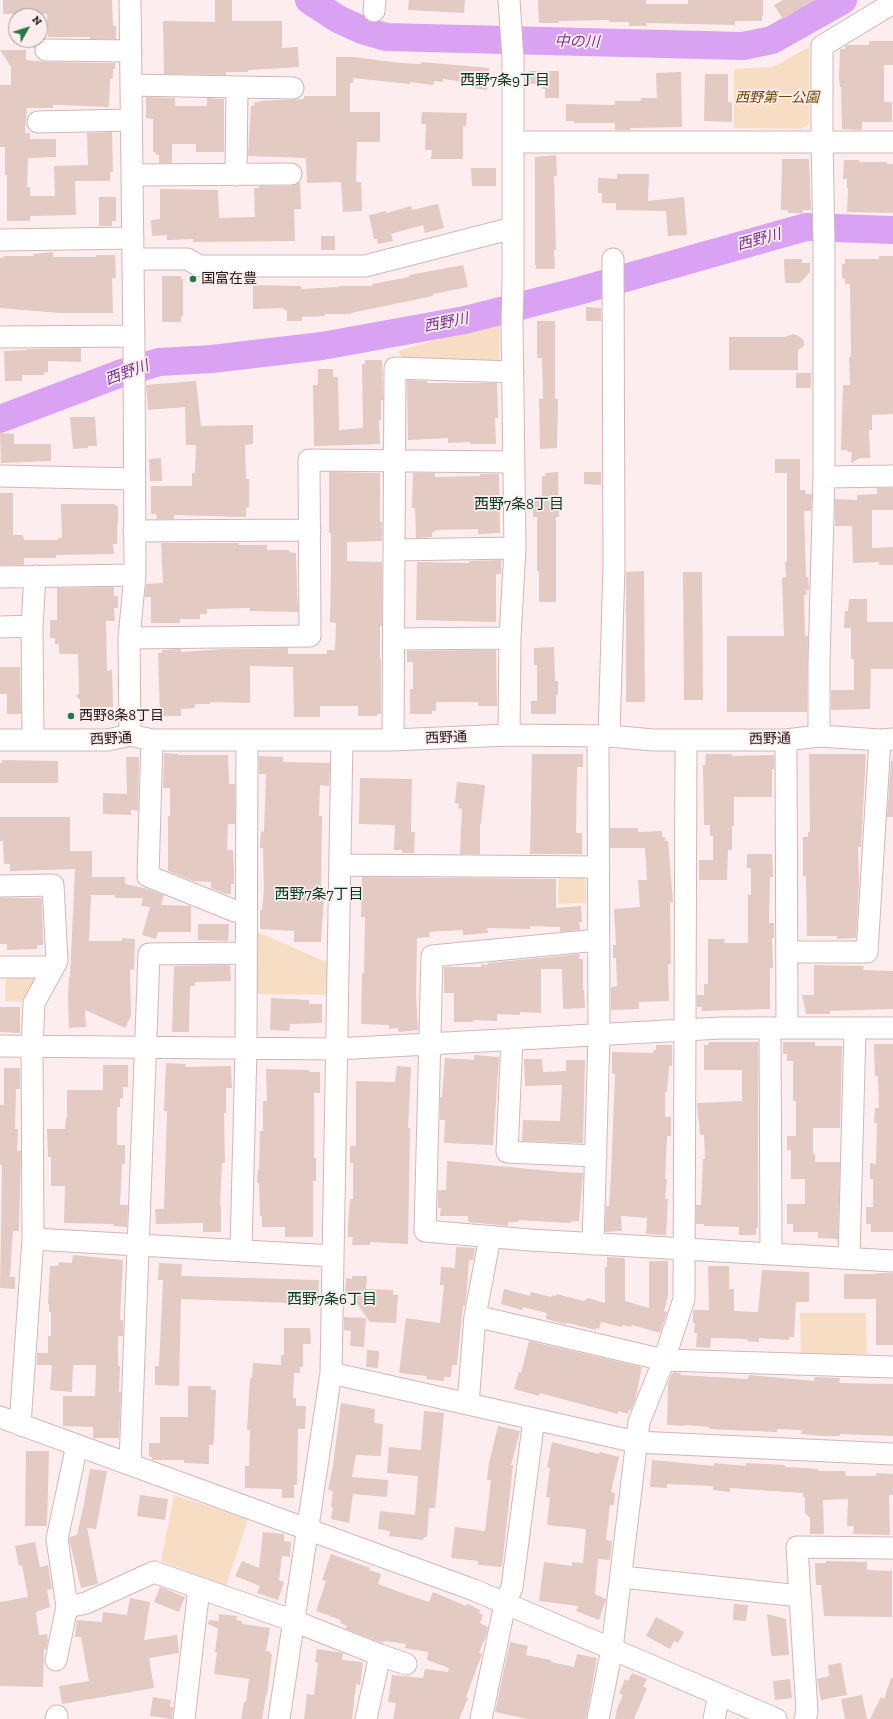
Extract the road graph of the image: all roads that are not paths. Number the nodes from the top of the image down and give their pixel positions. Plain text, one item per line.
1 (130, 0) edge
2 (508, 0) edge
3 (893, 3) edge
4 (46, 50) dead end
5 (131, 51) junction
6 (131, 86) junction
7 (237, 88) junction
8 (293, 88) dead end
9 (131, 120) junction
10 (38, 122) dead end
11 (822, 141) junction
12 (513, 142) junction
13 (893, 142) edge
14 (132, 174) junction
15 (291, 174) dead end
16 (236, 175) junction
17 (513, 228) junction
18 (133, 238) junction
19 (0, 240) edge
20 (133, 259) junction
21 (613, 259) dead end
22 (0, 337) edge
23 (134, 342) junction
24 (513, 372) junction
25 (394, 460) junction
26 (514, 462) junction
27 (0, 476) edge
28 (893, 476) edge
29 (824, 477) junction
30 (134, 479) junction
31 (310, 530) junction
32 (134, 531) junction
33 (515, 548) junction
34 (394, 550) junction
35 (134, 575) junction
36 (35, 576) junction
37 (0, 577) edge
38 (32, 626) junction
39 (0, 627) edge
40 (129, 638) junction
41 (510, 638) junction
42 (394, 639) junction
43 (130, 735) junction
44 (510, 735) junction
45 (603, 736) junction
46 (820, 736) junction
47 (0, 740) edge
48 (33, 740) junction
49 (152, 740) junction
50 (247, 740) junction
51 (342, 740) junction
52 (393, 740) junction
53 (686, 740) junction
54 (786, 740) junction
55 (886, 740) edge
56 (340, 865) junction
57 (598, 867) junction
58 (0, 886) edge
59 (246, 913) junction
60 (598, 940) junction
61 (787, 952) junction
62 (245, 953) junction
63 (0, 967) edge
64 (54, 967) junction
65 (778, 1028) junction
66 (855, 1028) junction
67 (893, 1028) edge
68 (685, 1030) junction
69 (599, 1035) junction
70 (512, 1039) junction
71 (430, 1044) junction
72 (0, 1046) edge
73 (32, 1047) junction
74 (146, 1048) junction
75 (246, 1048) junction
76 (336, 1049) junction
77 (596, 1156) junction
78 (490, 1237) junction
79 (33, 1239) junction
80 (593, 1244) junction
81 (138, 1245) junction
82 (684, 1248) junction
83 (241, 1251) junction
84 (771, 1253) junction
85 (333, 1256) junction
86 (849, 1258) junction
87 (893, 1261) edge
88 (475, 1316) junction
89 (664, 1360) junction
90 (893, 1367) edge
91 (331, 1373) junction
92 (468, 1404) junction
93 (0, 1418) edge
94 (534, 1419) junction
95 (20, 1425) junction
96 (636, 1442) junction
97 (77, 1445) junction
98 (893, 1454) edge
99 (130, 1464) junction
100 (307, 1529) junction
101 (893, 1548) edge
102 (622, 1577) junction
103 (199, 1588) junction
104 (800, 1596) junction
105 (505, 1604) junction
106 (67, 1607) junction
107 (294, 1621) junction
108 (612, 1649) junction
109 (380, 1655) junction
110 (56, 1660) dead end
111 (406, 1664) dead end
112 (718, 1695) junction
113 (184, 1719) edge
114 (279, 1719) edge
115 (366, 1719) edge
116 (481, 1719) edge
117 (598, 1719) edge
118 (714, 1719) edge
119 (776, 1719) edge
120 (805, 1719) edge

1 - 5 street
2 - 12 street
3 - 11 street
4 - 5 street
5 - 6 street
6 - 7 street
6 - 9 street
7 - 8 street
7 - 16 street
9 - 10 street
9 - 14 street
11 - 12 street
11 - 13 street
11 - 29 street
12 - 17 street
14 - 16 street
14 - 18 street
15 - 16 street
17 - 20 street
17 - 24 street
18 - 19 street
18 - 20 street
20 - 23 street
21 - 45 street
22 - 23 street
23 - 30 street
24 - 25 street
24 - 26 street
25 - 26 street
25 - 31 street
25 - 34 street
26 - 33 street
27 - 30 street
28 - 29 street
29 - 46 street
30 - 32 street
31 - 32 street
31 - 40 street
32 - 35 street
33 - 34 street
33 - 41 street
34 - 42 street
35 - 36 street
35 - 40 street
36 - 37 street
36 - 38 street
38 - 39 street
38 - 48 street
40 - 43 street
41 - 42 street
41 - 44 street
42 - 52 street
43 - 48 street, 西野通
43 - 49 street, 西野通
44 - 45 street, 西野通
44 - 52 street, 西野通
45 - 53 street, 西野通
45 - 57 street
46 - 54 street, 西野通
46 - 55 street, 西野通
47 - 48 street, 西野通
49 - 50 street, 西野通
49 - 59 street
50 - 51 street, 西野通
50 - 59 street
51 - 52 street, 西野通
51 - 56 street
53 - 54 street, 西野通
53 - 68 street
54 - 61 street
55 - 61 street
56 - 57 street
56 - 76 street
57 - 60 street
58 - 64 street
59 - 62 street
60 - 69 street
60 - 71 street
61 - 65 street
62 - 74 street
62 - 75 street
63 - 64 street
64 - 73 street
65 - 66 street
65 - 68 street
65 - 84 street
66 - 67 street
66 - 86 street
68 - 69 street
68 - 82 street
69 - 70 street
69 - 77 street
70 - 71 street
70 - 77 street
71 - 76 street
71 - 78 street
72 - 73 street
73 - 74 street
73 - 79 street
74 - 75 street
74 - 81 street
75 - 76 street
75 - 83 street
76 - 85 street
77 - 80 street
78 - 80 street
78 - 88 street
79 - 81 street
79 - 95 street
80 - 82 street
81 - 83 street
81 - 99 street
82 - 84 street
82 - 89 street
83 - 85 street
84 - 86 street
85 - 91 street
86 - 87 street
88 - 89 street
88 - 92 street
89 - 90 street
89 - 96 street
91 - 92 street
91 - 100 street
92 - 94 street
93 - 95 street
94 - 96 street
94 - 105 street
95 - 97 street
96 - 98 street
96 - 102 street
97 - 99 street
97 - 106 street
99 - 100 street
100 - 105 street
100 - 107 street
101 - 104 street
102 - 104 street
102 - 108 street
103 - 106 street
103 - 107 street
103 - 113 street
104 - 120 street
105 - 108 street
105 - 116 street
106 - 110 street
107 - 109 street
107 - 114 street
108 - 112 street
108 - 117 street
109 - 111 street
109 - 115 street
112 - 118 street
112 - 119 street

